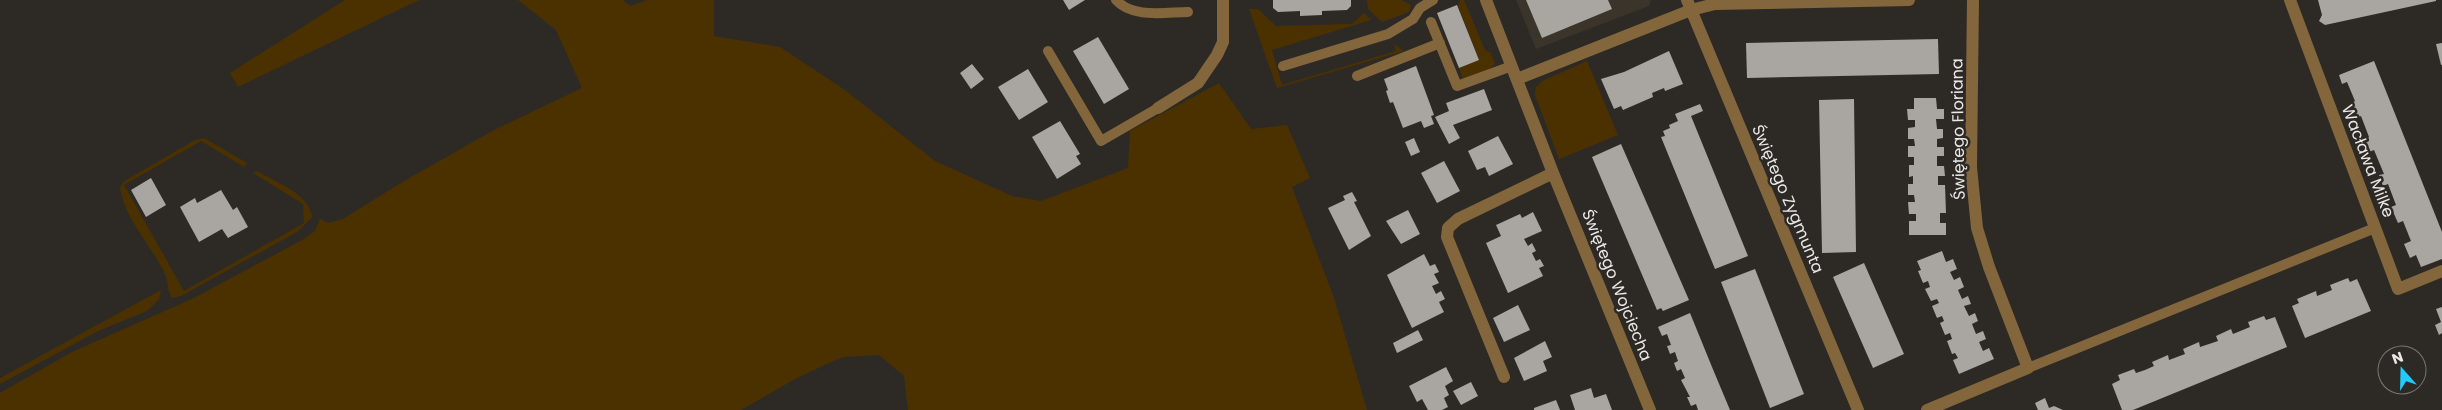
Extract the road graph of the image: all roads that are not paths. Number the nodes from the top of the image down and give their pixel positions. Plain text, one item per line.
1 (1116, 0) edge
2 (1223, 0) edge
3 (1433, 0) edge
4 (1486, 0) edge
5 (1909, 0) edge
6 (1973, 0) edge
7 (2290, 0) edge
8 (1689, 5) edge
9 (1188, 12) dead end
10 (1432, 22) dead end
11 (1440, 43) junction
12 (1048, 51) dead end
13 (1283, 66) dead end
14 (1512, 66) junction
15 (1357, 76) dead end
16 (1517, 79) junction
17 (1158, 108) joint
18 (1553, 173) junction
19 (2376, 228) junction
20 (2442, 271) edge
21 (2028, 368) junction
22 (1504, 376) dead end
23 (1650, 410) edge
24 (1858, 410) edge
25 (1927, 410) edge

1 - 9 lane
2 - 17 street
3 - 13 lane
4 - 14 street, Świętego Wojciecha
5 - 8 street
6 - 21 street, Świętego Floriana
7 - 19 street, Wacława Milke
8 - 16 street
8 - 24 street, Świętego Zygmunta
10 - 11 lane
11 - 14 lane
11 - 15 lane
12 - 17 lane
14 - 16 street, Świętego Wojciecha
16 - 18 street, Świętego Wojciecha
18 - 22 street
18 - 23 street, Świętego Wojciecha
19 - 20 street, Wacława Milke
19 - 21 lane
21 - 25 street

